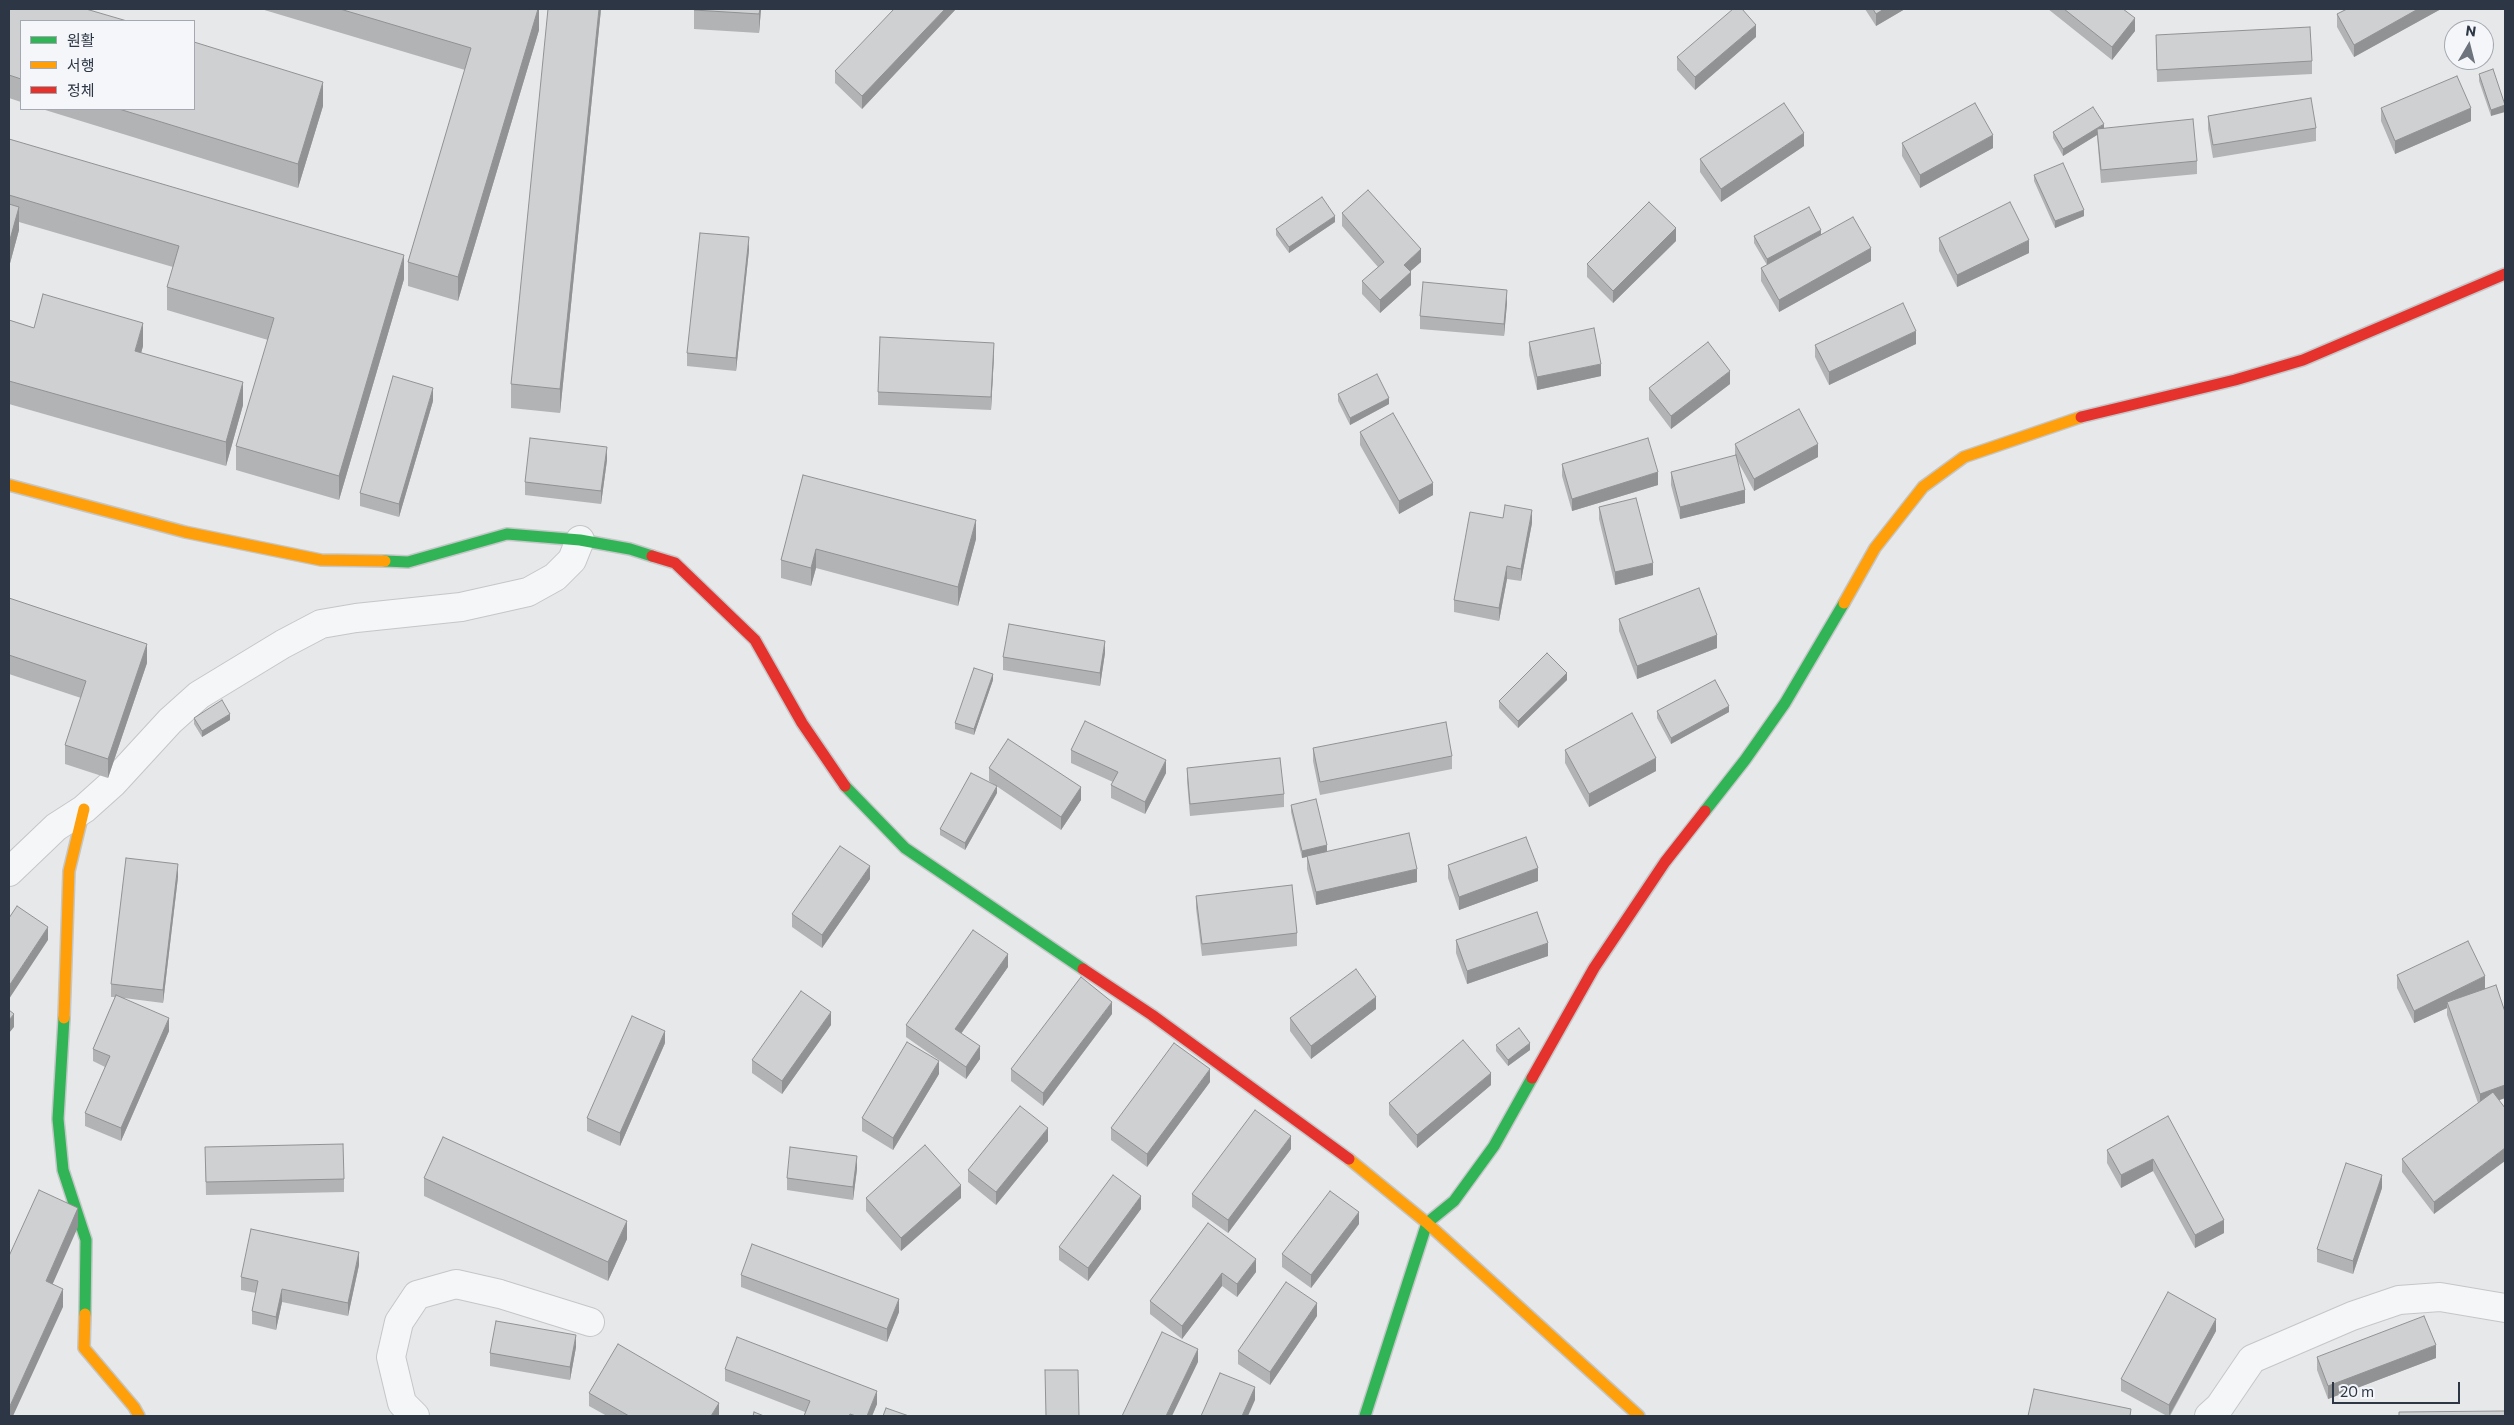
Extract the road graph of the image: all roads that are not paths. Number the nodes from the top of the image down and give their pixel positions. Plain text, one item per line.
1 (2505, 274) edge
2 (9, 484) edge
3 (580, 540) junction
4 (84, 809) junction
5 (9, 872) edge
6 (1427, 1223) junction
7 (2505, 1308) edge
8 (590, 1322) dead end
9 (139, 1416) edge
10 (415, 1416) edge
11 (1365, 1416) edge
12 (1639, 1416) edge
13 (2209, 1416) edge

1 - 6 street
2 - 3 street
3 - 4 street
3 - 6 street
4 - 5 street
4 - 9 street
6 - 11 street
6 - 12 street
7 - 13 street
8 - 10 street

